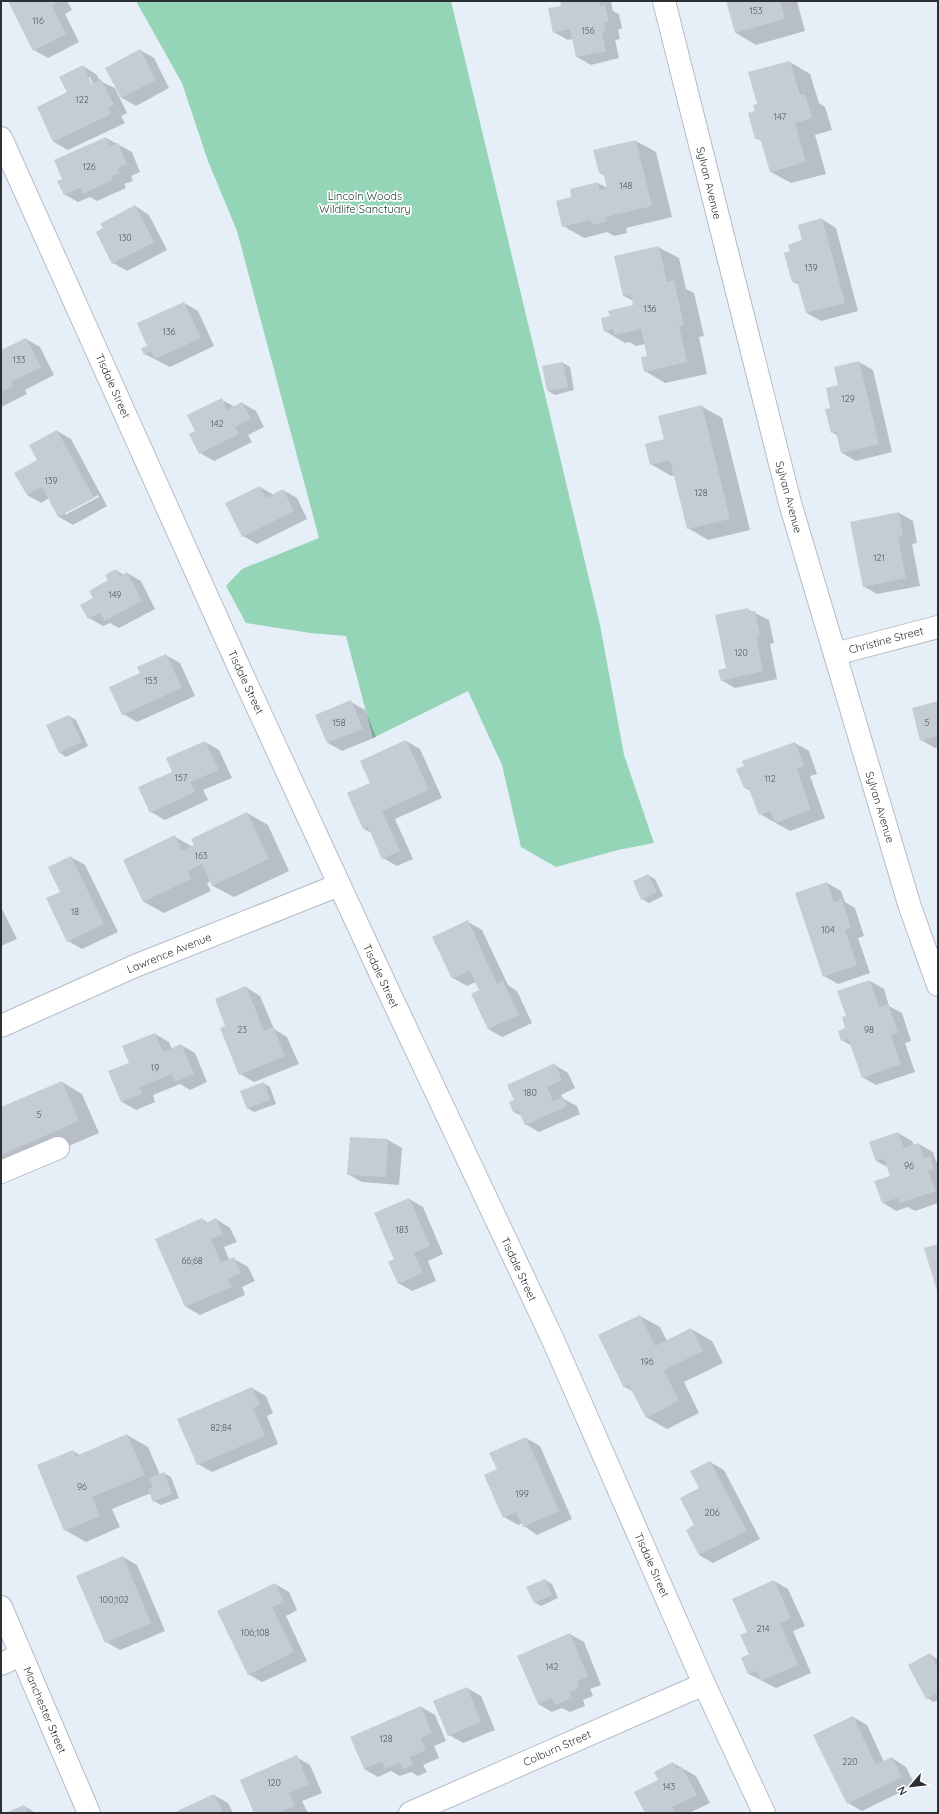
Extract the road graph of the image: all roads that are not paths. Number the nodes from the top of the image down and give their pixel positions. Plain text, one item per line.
1 (664, 1) edge
2 (1, 138) edge
3 (938, 627) edge
4 (835, 654) junction
5 (340, 885) junction
6 (938, 986) edge
7 (1, 1026) edge
8 (58, 1148) dead end
9 (1, 1172) edge
10 (1, 1608) edge
11 (21, 1655) junction
12 (1, 1664) edge
13 (704, 1684) junction
14 (89, 1813) edge
15 (412, 1813) edge
16 (764, 1813) edge

1 - 4 street, Sylvan Avenue
2 - 5 street, Tisdale Street
3 - 4 street, Christine Street
4 - 6 street, Sylvan Avenue
5 - 7 street, Lawrence Avenue
5 - 13 street, Tisdale Street
8 - 9 street
10 - 11 street, Manchester Street
11 - 12 street
11 - 14 street, Manchester Street
13 - 15 street, Colburn Street
13 - 16 street, Tisdale Street

